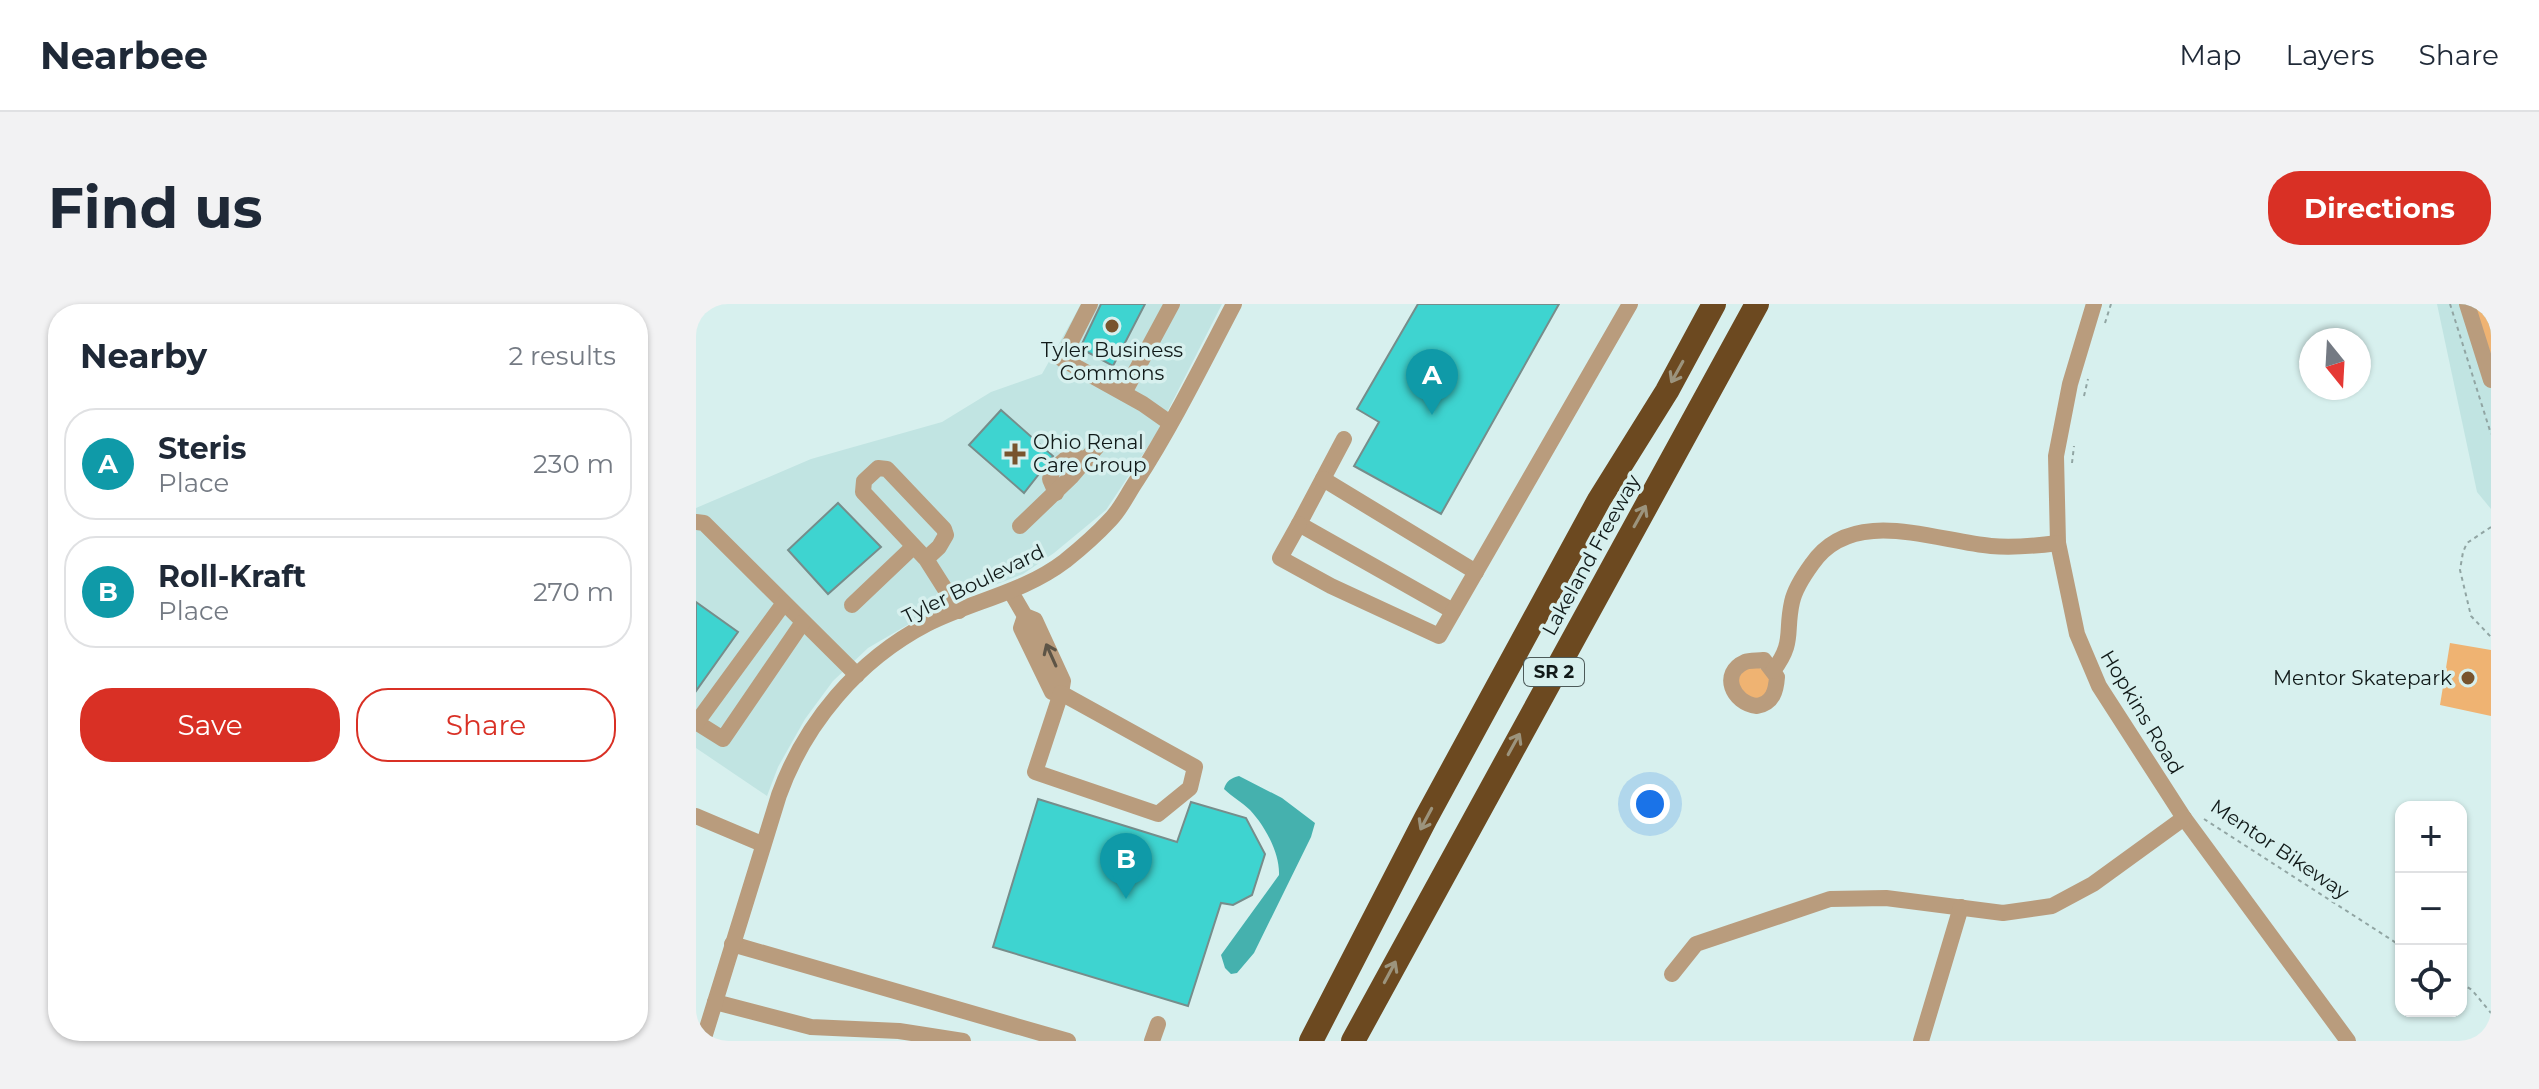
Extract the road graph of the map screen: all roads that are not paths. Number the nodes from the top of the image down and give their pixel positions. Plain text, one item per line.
1 (1090, 304) edge
2 (1172, 304) edge
3 (1234, 304) edge
4 (1630, 304) edge
5 (1714, 304) edge
6 (1757, 304) edge
7 (2094, 304) edge
8 (2467, 304) edge
9 (2491, 380) edge
10 (1124, 393) junction
11 (1170, 423) junction
12 (1344, 439) dead end
13 (1100, 443) dead end
14 (1088, 459) junction
15 (1323, 479) junction
16 (1056, 493) junction
17 (696, 522) edge
18 (1299, 524) junction
19 (1020, 526) dead end
20 (2058, 543) junction
21 (913, 547) junction
22 (926, 559) junction
23 (1476, 572) junction
24 (1011, 592) junction
25 (784, 603) junction
26 (852, 605) dead end
27 (959, 611) junction
28 (1453, 611) junction
29 (803, 622) junction
30 (1773, 671) dead end
31 (857, 675) junction
32 (1061, 693) junction
33 (696, 722) edge
34 (696, 816) edge
35 (2184, 818) junction
36 (762, 844) junction
37 (1961, 907) junction
38 (732, 944) junction
39 (1672, 974) dead end
40 (715, 1002) junction
41 (1158, 1024) dead end
42 (702, 1030) edge
43 (963, 1041) edge
44 (1068, 1041) edge
45 (1152, 1041) edge
46 (1311, 1041) edge
47 (1353, 1041) edge
48 (1921, 1041) edge
49 (2348, 1041) edge

1 - 10 street
2 - 10 street
3 - 11 street, Tyler Boulevard
4 - 23 street
5 -> 46 highway, Lakeland Freeway / SR 2
47 -> 6 highway, Lakeland Freeway / SR 2
7 - 20 street, Hopkins Road
8 - 9 street
10 - 11 street
11 - 24 street, Tyler Boulevard
12 - 15 street
13 - 14 street
14 - 16 street
14 - 16 street
15 - 18 street
15 - 23 street
16 - 19 street
17 - 25 street
18 - 28 street
18 - 28 street
20 - 30 street
20 - 35 street, Hopkins Road
21 - 22 street
21 - 22 street
21 - 26 street
22 - 27 street
23 - 28 street
24 - 27 street, Tyler Boulevard
24 - 32 street
25 - 29 street
25 - 33 street
27 - 31 street, Tyler Boulevard
29 - 31 street
29 - 33 street
31 - 36 street, Tyler Boulevard
32 - 32 street
34 - 36 street
35 - 37 street
35 - 49 street, Hopkins Road
36 - 38 street, Tyler Boulevard
37 - 39 street
37 - 48 street
38 - 40 street, Tyler Boulevard
38 - 44 street
40 - 42 street, Tyler Boulevard
40 - 43 street
41 - 45 street

